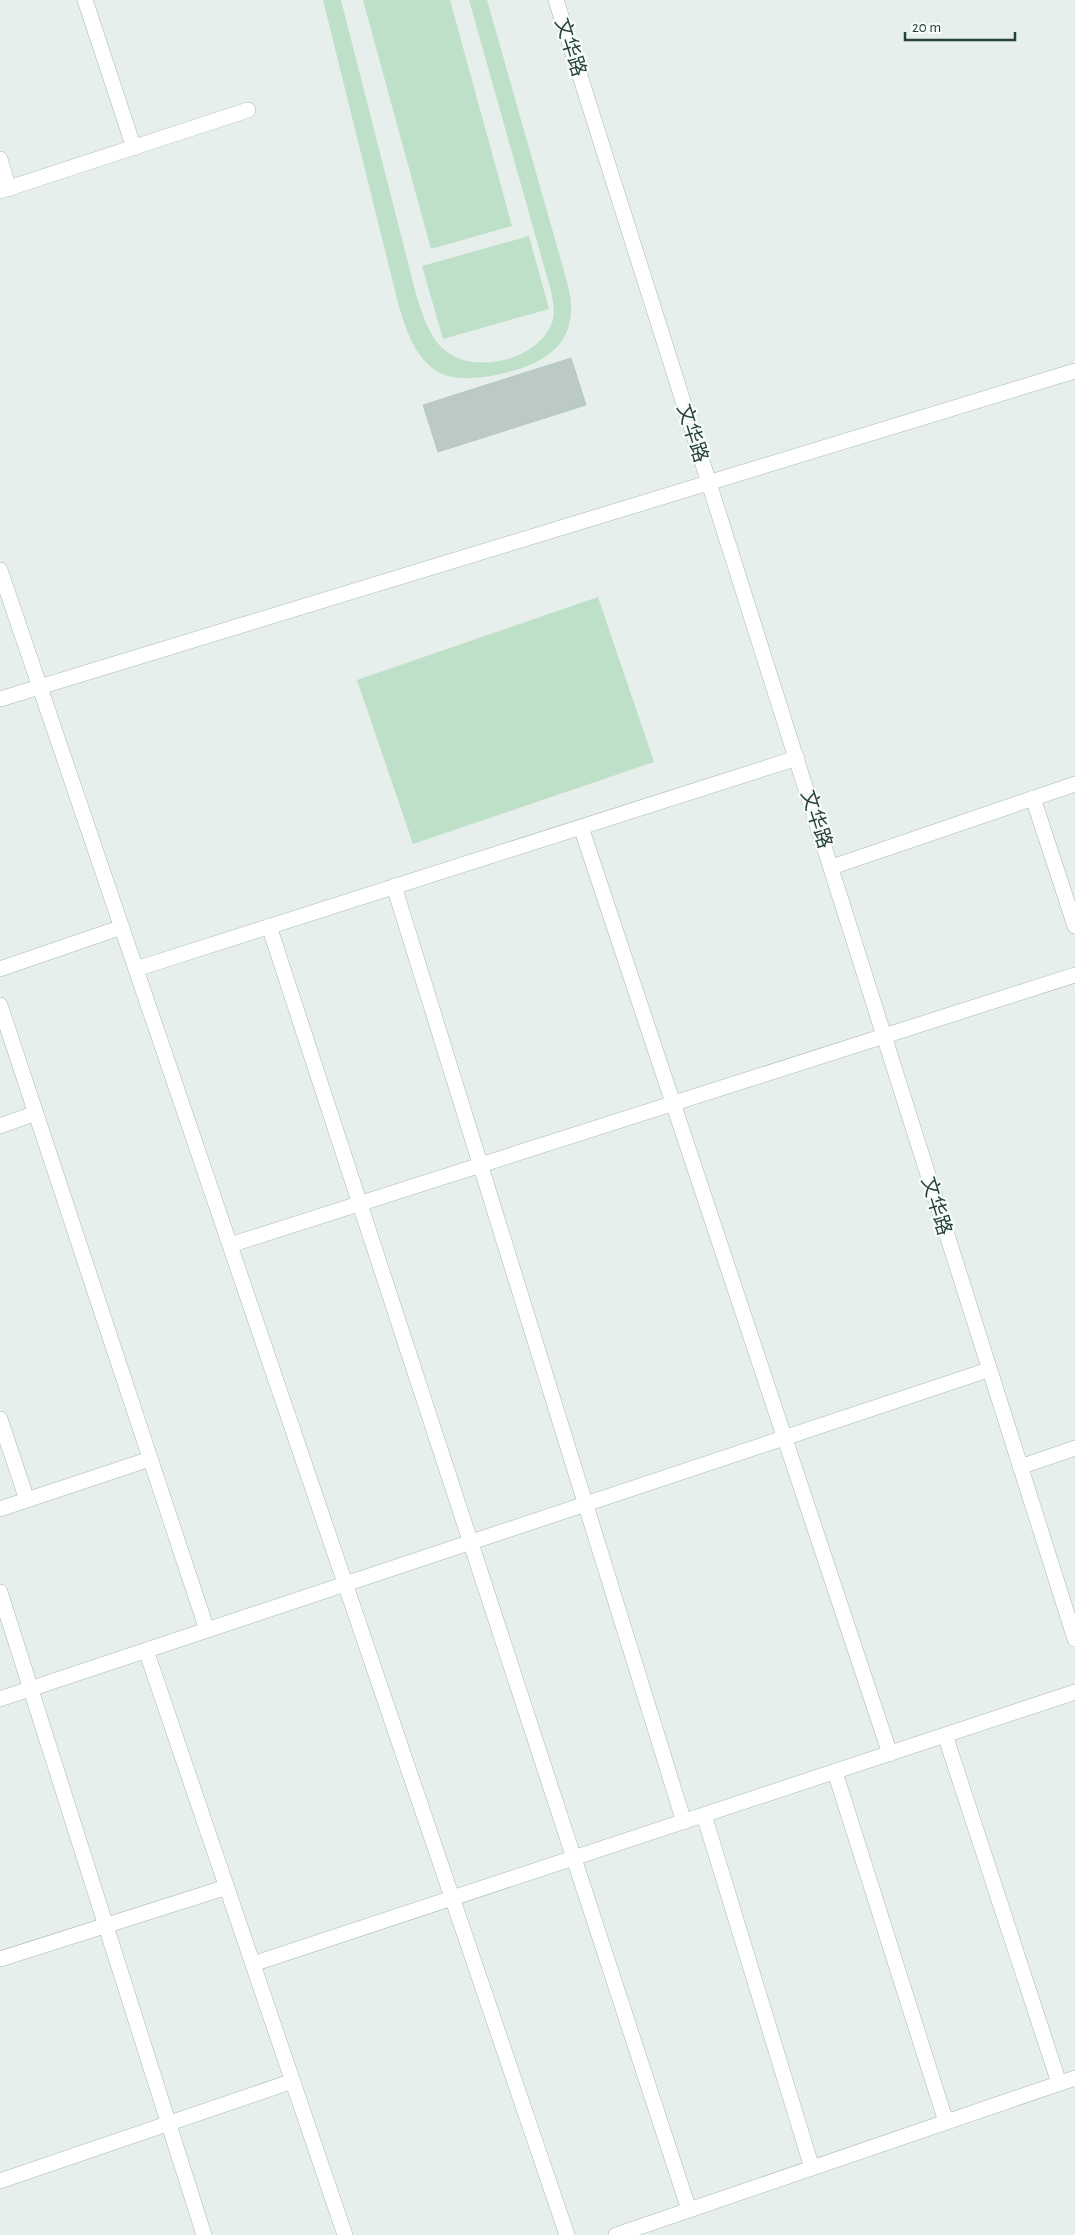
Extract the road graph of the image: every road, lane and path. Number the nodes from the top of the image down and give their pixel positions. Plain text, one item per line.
1 (85, 0) edge
2 (556, 0) edge
3 (248, 110) dead end
4 (134, 148) junction
5 (0, 159) edge
6 (4, 190) edge
7 (1075, 371) edge
8 (709, 482) junction
9 (0, 570) edge
10 (40, 686) junction
11 (0, 699) edge
12 (797, 758) junction
13 (1075, 784) edge
14 (1033, 798) junction
15 (581, 827) junction
16 (832, 867) junction
17 (394, 886) junction
18 (269, 926) junction
19 (1075, 926) edge
20 (122, 927) junction
21 (0, 969) edge
22 (136, 969) junction
23 (1075, 976) edge
24 (0, 1005) edge
25 (884, 1036) junction
26 (673, 1104) junction
27 (36, 1113) junction
28 (0, 1126) edge
29 (481, 1165) junction
30 (360, 1203) junction
31 (230, 1245) junction
32 (988, 1370) junction
33 (0, 1420) edge
34 (784, 1438) junction
35 (4, 1445) edge
36 (1075, 1448) edge
37 (150, 1459) junction
38 (1020, 1467) junction
39 (27, 1500) junction
40 (585, 1504) junction
41 (0, 1509) edge
42 (471, 1542) junction
43 (345, 1584) junction
44 (0, 1592) edge
45 (207, 1630) junction
46 (1075, 1638) edge
47 (146, 1650) junction
48 (30, 1689) junction
49 (1075, 1692) edge
50 (0, 1699) edge
51 (945, 1736) junction
52 (890, 1754) junction
53 (834, 1772) junction
54 (704, 1816) junction
55 (684, 1822) junction
56 (574, 1858) junction
57 (227, 1887) junction
58 (452, 1899) junction
59 (106, 1925) junction
60 (0, 1959) edge
61 (253, 1964) junction
62 (1075, 2078) edge
63 (293, 2081) junction
64 (1059, 2084) junction
65 (946, 2122) junction
66 (169, 2123) junction
67 (812, 2168) junction
68 (0, 2181) edge
69 (689, 2210) junction
70 (204, 2235) edge
71 (345, 2235) edge
72 (567, 2235) edge
73 (616, 2235) edge

1 - 4 street
2 - 8 street, 文华路
3 - 4 street
4 - 6 street
5 - 6 street
7 - 8 street
8 - 10 street
8 - 12 street, 文华路
9 - 10 street
10 - 11 street
10 - 20 street
12 - 15 street
12 - 16 street, 文华路
13 - 14 street
14 - 16 street
14 - 19 street
15 - 17 street
15 - 26 street
16 - 25 street, 文华路
17 - 18 street
17 - 29 street
18 - 22 street
18 - 30 street
20 - 21 street
20 - 22 street
22 - 31 street
23 - 25 street
24 - 27 street
25 - 26 street
25 - 32 street, 文华路
26 - 29 street
26 - 34 street
27 - 28 street
27 - 37 street
29 - 30 street
29 - 40 street
30 - 31 street
30 - 42 street
31 - 43 street
32 - 34 street
32 - 38 street, 文华路
33 - 35 street
34 - 40 street
34 - 52 street
35 - 39 street
36 - 38 street
37 - 39 street
37 - 45 street
38 - 46 street, 文华路
39 - 41 street
40 - 42 street
40 - 55 street
42 - 43 street
42 - 56 street
43 - 45 street
43 - 58 street
44 - 48 street
45 - 47 street
47 - 48 street
47 - 57 street
48 - 50 street
48 - 59 street
49 - 51 street
51 - 52 street
51 - 64 street
52 - 53 street
53 - 54 street
53 - 65 street
54 - 55 street
54 - 67 street
55 - 56 street
56 - 58 street
56 - 69 street
57 - 59 street
57 - 61 street
58 - 61 street
58 - 72 street
59 - 60 street
59 - 66 street
61 - 63 street
62 - 64 street
63 - 66 street
63 - 71 street
64 - 65 street
65 - 67 street
66 - 68 street
66 - 70 street
67 - 69 street
69 - 73 street

